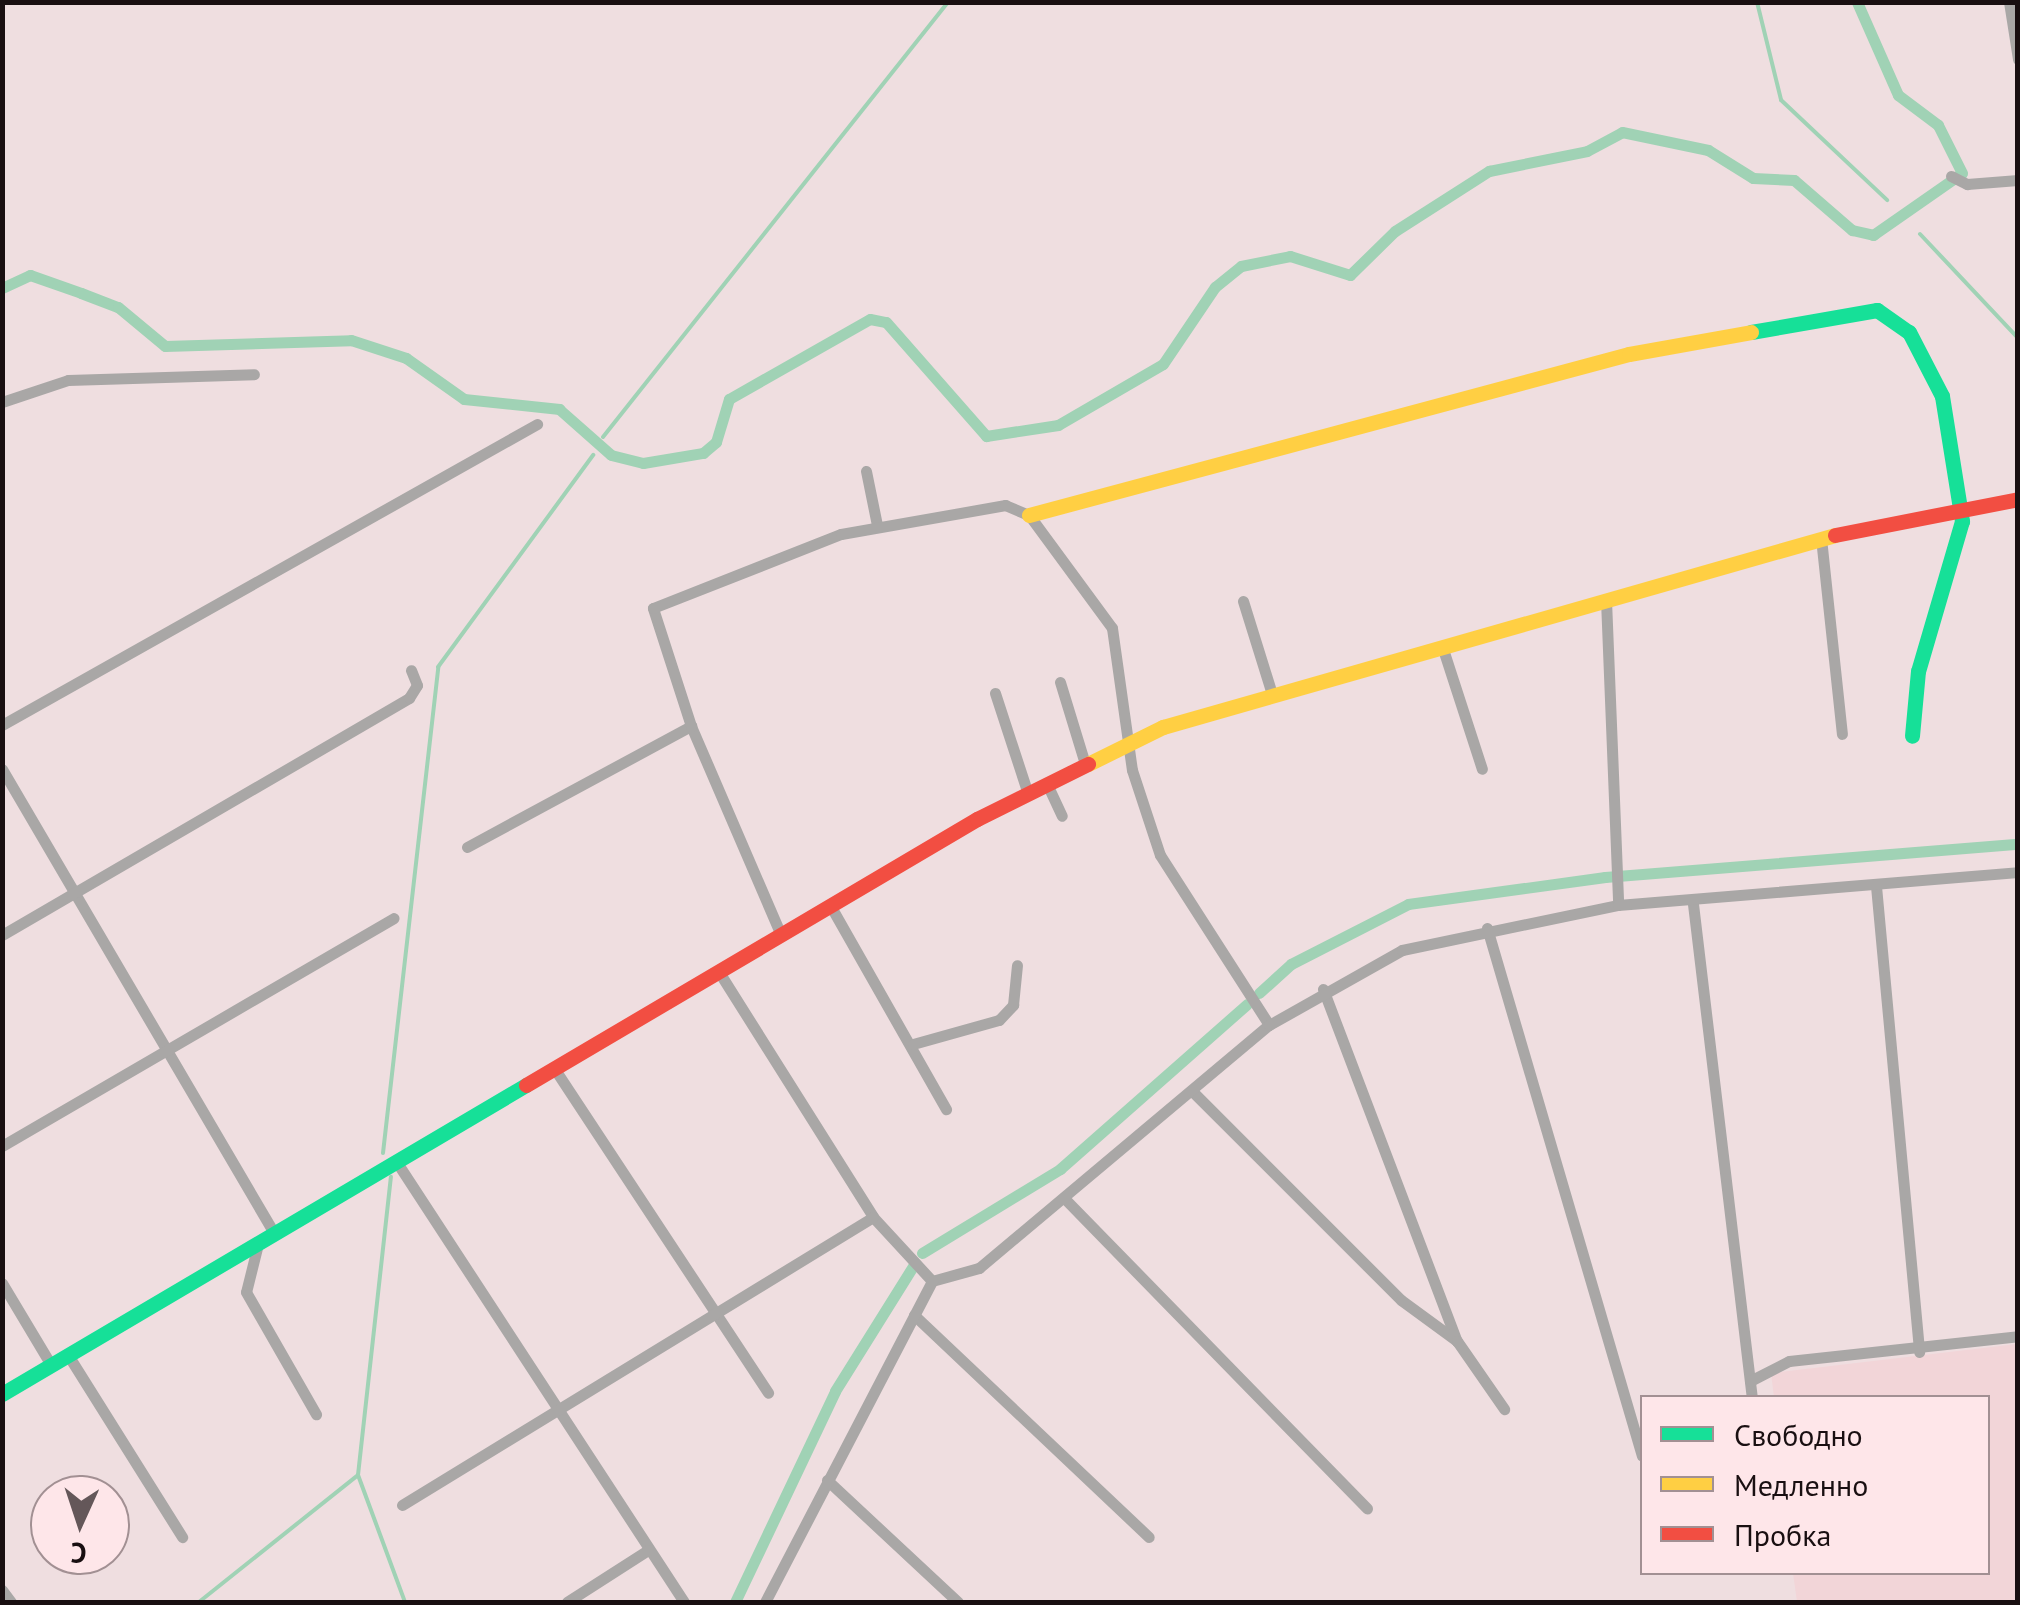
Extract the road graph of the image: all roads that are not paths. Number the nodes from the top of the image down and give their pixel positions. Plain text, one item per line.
1 (2010, 2) edge
2 (2018, 59) edge
3 (1956, 179) dead end
4 (2018, 180) edge
5 (254, 374) dead end
6 (2, 402) edge
7 (536, 424) dead end
8 (866, 472) dead end
9 (2018, 499) edge
10 (1960, 512) junction
11 (1029, 515) junction
12 (877, 525) junction
13 (1821, 538) junction
14 (1242, 600) dead end
15 (1606, 600) junction
16 (1442, 646) junction
17 (411, 670) dead end
18 (1060, 682) dead end
19 (1271, 691) junction
20 (995, 693) dead end
21 (2, 725) edge
22 (691, 726) junction
23 (1842, 734) dead end
24 (1912, 736) dead end
25 (1128, 743) junction
26 (1084, 764) junction
27 (2, 769) edge
28 (1482, 769) dead end
29 (1047, 784) junction
30 (1028, 794) junction
31 (1062, 816) dead end
32 (468, 848) dead end
33 (2018, 872) edge
34 (1876, 886) junction
35 (76, 892) junction
36 (1693, 904) junction
37 (1618, 905) junction
38 (830, 906) junction
39 (393, 918) dead end
40 (1487, 928) junction
41 (2, 935) edge
42 (781, 935) junction
43 (1017, 965) dead end
44 (718, 972) junction
45 (1323, 989) junction
46 (1269, 1025) junction
47 (913, 1044) junction
48 (168, 1050) junction
49 (554, 1068) junction
50 (1193, 1092) junction
51 (946, 1109) dead end
52 (2, 1146) edge
53 (396, 1162) junction
54 (1066, 1200) junction
55 (874, 1217) junction
56 (274, 1233) junction
57 (258, 1244) junction
58 (932, 1280) junction
59 (2, 1283) edge
60 (714, 1311) junction
61 (914, 1315) junction
62 (2018, 1336) edge
63 (1457, 1341) junction
64 (1919, 1349) junction
65 (68, 1355) junction
66 (51, 1365) junction
67 (1750, 1381) junction
68 (768, 1393) dead end
69 (2, 1394) edge
70 (1752, 1395) edge
71 (554, 1406) junction
72 (1504, 1409) dead end
73 (316, 1414) dead end
74 (1640, 1449) edge
75 (827, 1480) junction
76 (402, 1505) dead end
77 (1367, 1508) dead end
78 (1149, 1536) dead end
79 (182, 1538) dead end
80 (648, 1550) junction
81 (2, 1590) edge
82 (682, 1600) edge
83 (11, 1602) edge
84 (567, 1602) edge
85 (765, 1602) edge
86 (958, 1602) edge

1 - 2 street
3 - 4 street
5 - 6 street
7 - 21 street
8 - 12 street
9 - 10 main road
10 - 11 main road
10 - 13 main road
10 - 24 main road
11 - 12 street
11 - 25 street
12 - 22 street
13 - 15 main road
13 - 23 street
14 - 19 street
15 - 16 main road
15 - 37 street
16 - 19 main road
16 - 28 street
17 - 35 street
18 - 26 street
19 - 25 main road
20 - 30 street
22 - 32 street
22 - 42 street
25 - 26 main road
25 - 46 street
26 - 29 main road
27 - 35 street
29 - 30 main road
29 - 31 street
30 - 38 main road
33 - 34 street
34 - 36 street
34 - 64 street
35 - 41 street
35 - 48 street
36 - 37 street
36 - 67 street
37 - 40 street
38 - 42 main road
38 - 47 street
39 - 48 street
40 - 45 street
40 - 74 street
42 - 44 main road
43 - 47 street
44 - 49 main road
44 - 55 street
45 - 46 street
45 - 63 street
46 - 50 street
47 - 51 street
48 - 52 street
48 - 56 street
49 - 53 main road
49 - 60 street
50 - 54 street
50 - 63 street
53 - 56 main road
53 - 71 street
54 - 58 street
54 - 77 street
55 - 58 street
55 - 60 street
56 - 57 main road
57 - 65 main road
57 - 73 street
58 - 61 street
59 - 66 street
60 - 68 street
60 - 71 street
61 - 75 street
61 - 78 street
62 - 64 street
63 - 72 street
64 - 67 street
65 - 66 main road
65 - 79 street
66 - 69 main road
67 - 70 street
71 - 76 street
71 - 80 street
75 - 85 street
75 - 86 street
80 - 82 street
80 - 84 street
81 - 83 street

